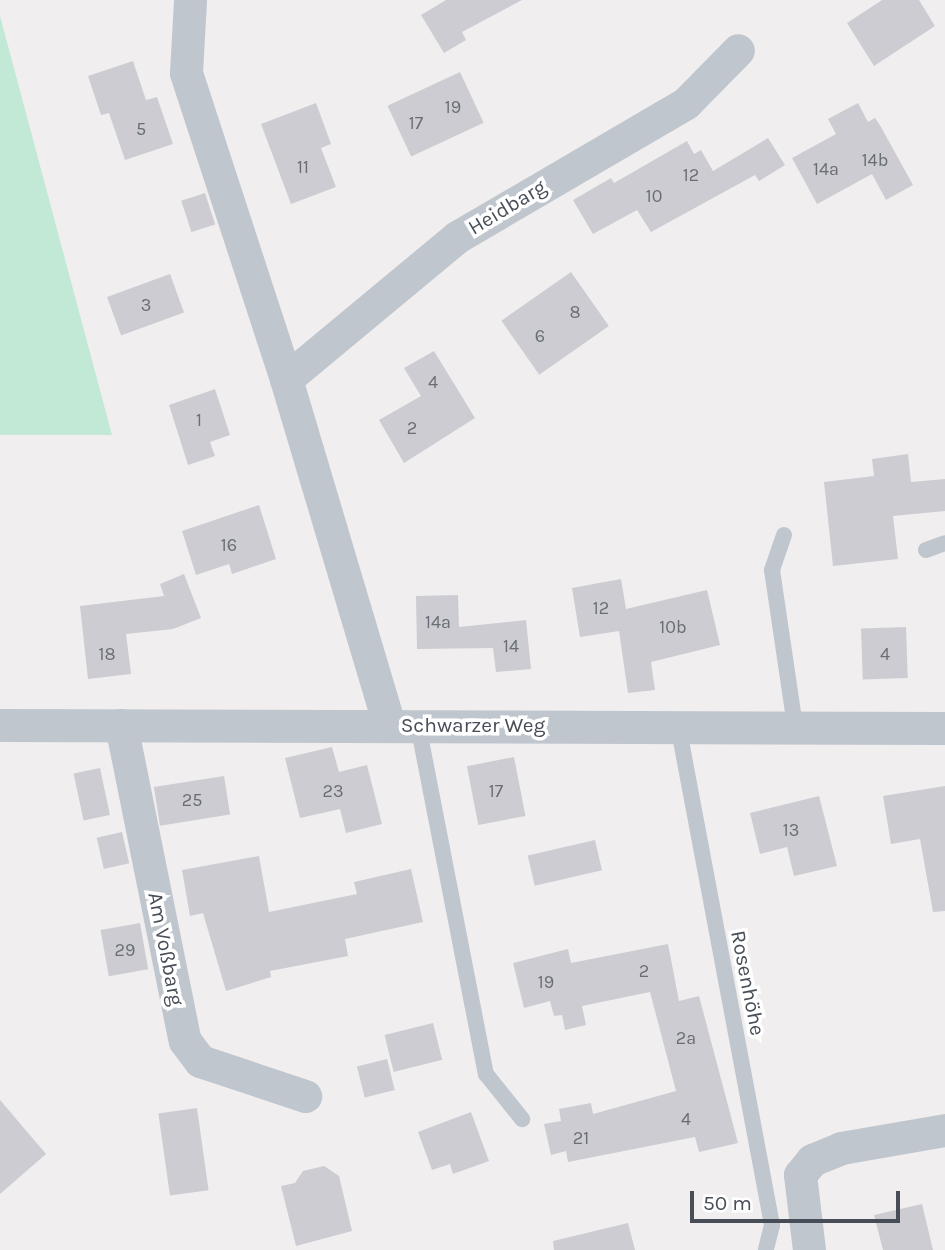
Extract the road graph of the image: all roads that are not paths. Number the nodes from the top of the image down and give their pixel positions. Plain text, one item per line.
1 (190, 1) edge
2 (738, 50) dead end
3 (286, 379) junction
4 (784, 535) dead end
5 (945, 542) edge
6 (926, 550) dead end
7 (0, 724) edge
8 (794, 724) junction
9 (121, 725) junction
10 (404, 725) junction
11 (678, 725) junction
12 (945, 728) edge
13 (305, 1096) dead end
14 (522, 1119) dead end
15 (945, 1130) edge
16 (766, 1249) edge
17 (809, 1250) edge

1 - 3 street
2 - 3 street, Heidbarg
3 - 10 street
4 - 8 lane
5 - 6 lane
7 - 9 street, Schwarzer Weg
8 - 11 street, Schwarzer Weg
8 - 12 street, Schwarzer Weg
9 - 10 street, Schwarzer Weg
9 - 13 street, Am Voßbarg
10 - 11 street, Schwarzer Weg
10 - 14 lane
11 - 16 lane, Rosenhöhe
15 - 17 street

